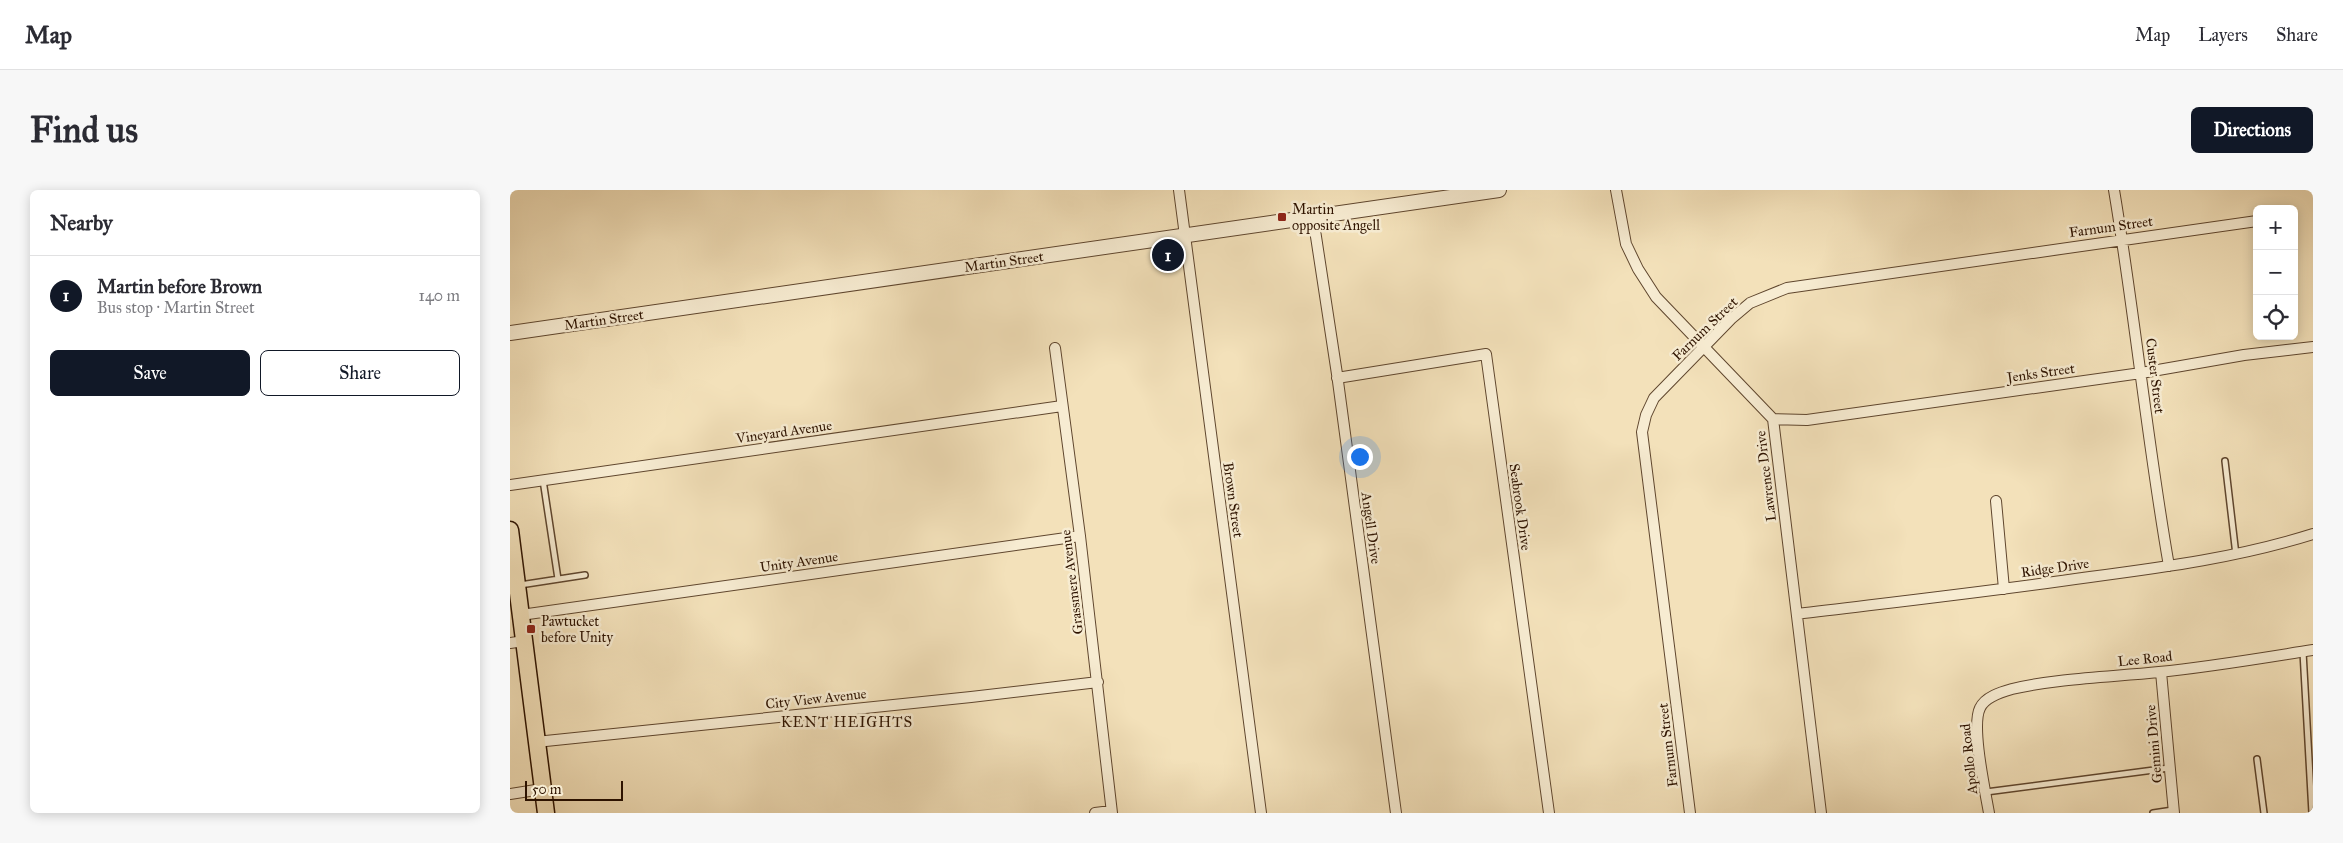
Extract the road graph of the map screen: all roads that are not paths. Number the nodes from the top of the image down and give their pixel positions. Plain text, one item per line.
1 (1179, 190) edge
2 (1499, 190) edge
3 (1616, 190) edge
4 (2114, 190) edge
5 (1313, 217) junction
6 (2253, 222) edge
7 (1185, 236) junction
8 (2122, 240) junction
9 (510, 333) edge
10 (2313, 347) edge
11 (1055, 348) dead end
12 (1704, 348) junction
13 (2141, 373) junction
14 (1337, 378) junction
15 (1062, 406) junction
16 (1773, 419) junction
17 (2225, 461) dead end
18 (543, 480) junction
19 (510, 485) edge
20 (1996, 501) dead end
21 (510, 530) edge
22 (2313, 534) edge
23 (1080, 536) junction
24 (2236, 555) junction
25 (2169, 566) junction
26 (585, 575) dead end
27 (558, 579) junction
28 (517, 586) junction
29 (2004, 589) junction
30 (1797, 614) junction
31 (521, 615) junction
32 (517, 642) edge
33 (2308, 651) edge
34 (2161, 672) junction
35 (1098, 682) junction
36 (1983, 703) joint
37 (536, 742) junction
38 (2257, 759) dead end
39 (2169, 768) junction
40 (542, 789) junction
41 (1986, 792) junction
42 (510, 794) edge
43 (1112, 812) edge
44 (2174, 812) edge
45 (546, 813) edge
46 (1095, 813) edge
47 (1260, 813) edge
48 (1396, 813) edge
49 (1549, 813) edge
50 (1690, 813) edge
51 (1821, 813) edge
52 (1989, 813) edge
53 (2153, 813) edge
54 (2264, 813) edge
55 (2312, 813) edge

1 - 7 street, Brown Street
2 - 5 street, Martin Street
3 - 12 street, Lawrence Drive
4 - 8 street, Custer Street
5 - 7 street, Martin Street
5 - 14 street, Angell Drive
6 - 8 street, Farnum Street
7 - 9 street, Martin Street
7 - 47 street, Brown Street
8 - 12 street, Farnum Street
8 - 13 street, Custer Street
10 - 13 street, Jenks Street
11 - 15 street, Grassmere Avenue
12 - 16 street, Lawrence Drive
12 - 50 street, Farnum Street
13 - 16 street, Jenks Street
13 - 25 street, Custer Street
14 - 48 street, Angell Drive
14 - 49 street, Seabrook Drive
15 - 18 street, Vineyard Avenue
15 - 23 street, Grassmere Avenue
16 - 30 street, Lawrence Drive
17 - 24 lane
18 - 19 street, Vineyard Avenue
18 - 27 lane
20 - 29 street
21 - 28 main road
22 - 24 street, Ridge Drive
23 - 31 street, Unity Avenue
23 - 35 street, Grassmere Avenue
24 - 25 street, Ridge Drive
25 - 29 street, Ridge Drive
26 - 27 lane
27 - 28 lane
28 - 31 main road
29 - 30 street, Ridge Drive
30 - 51 street, Lawrence Drive
31 - 32 main road
32 - 37 main road
33 - 34 street, Lee Road
33 - 55 lane
34 - 36 street, Lee Road
34 - 39 street, Gemini Drive
35 - 37 street, City View Avenue
35 - 43 street, Grassmere Avenue
36 - 41 street, Apollo Road
37 - 40 main road
38 - 54 lane
39 - 41 lane
39 - 44 street, Gemini Drive
40 - 42 street
40 - 45 main road
41 - 52 street, Apollo Road
43 - 46 street
44 - 53 lane

